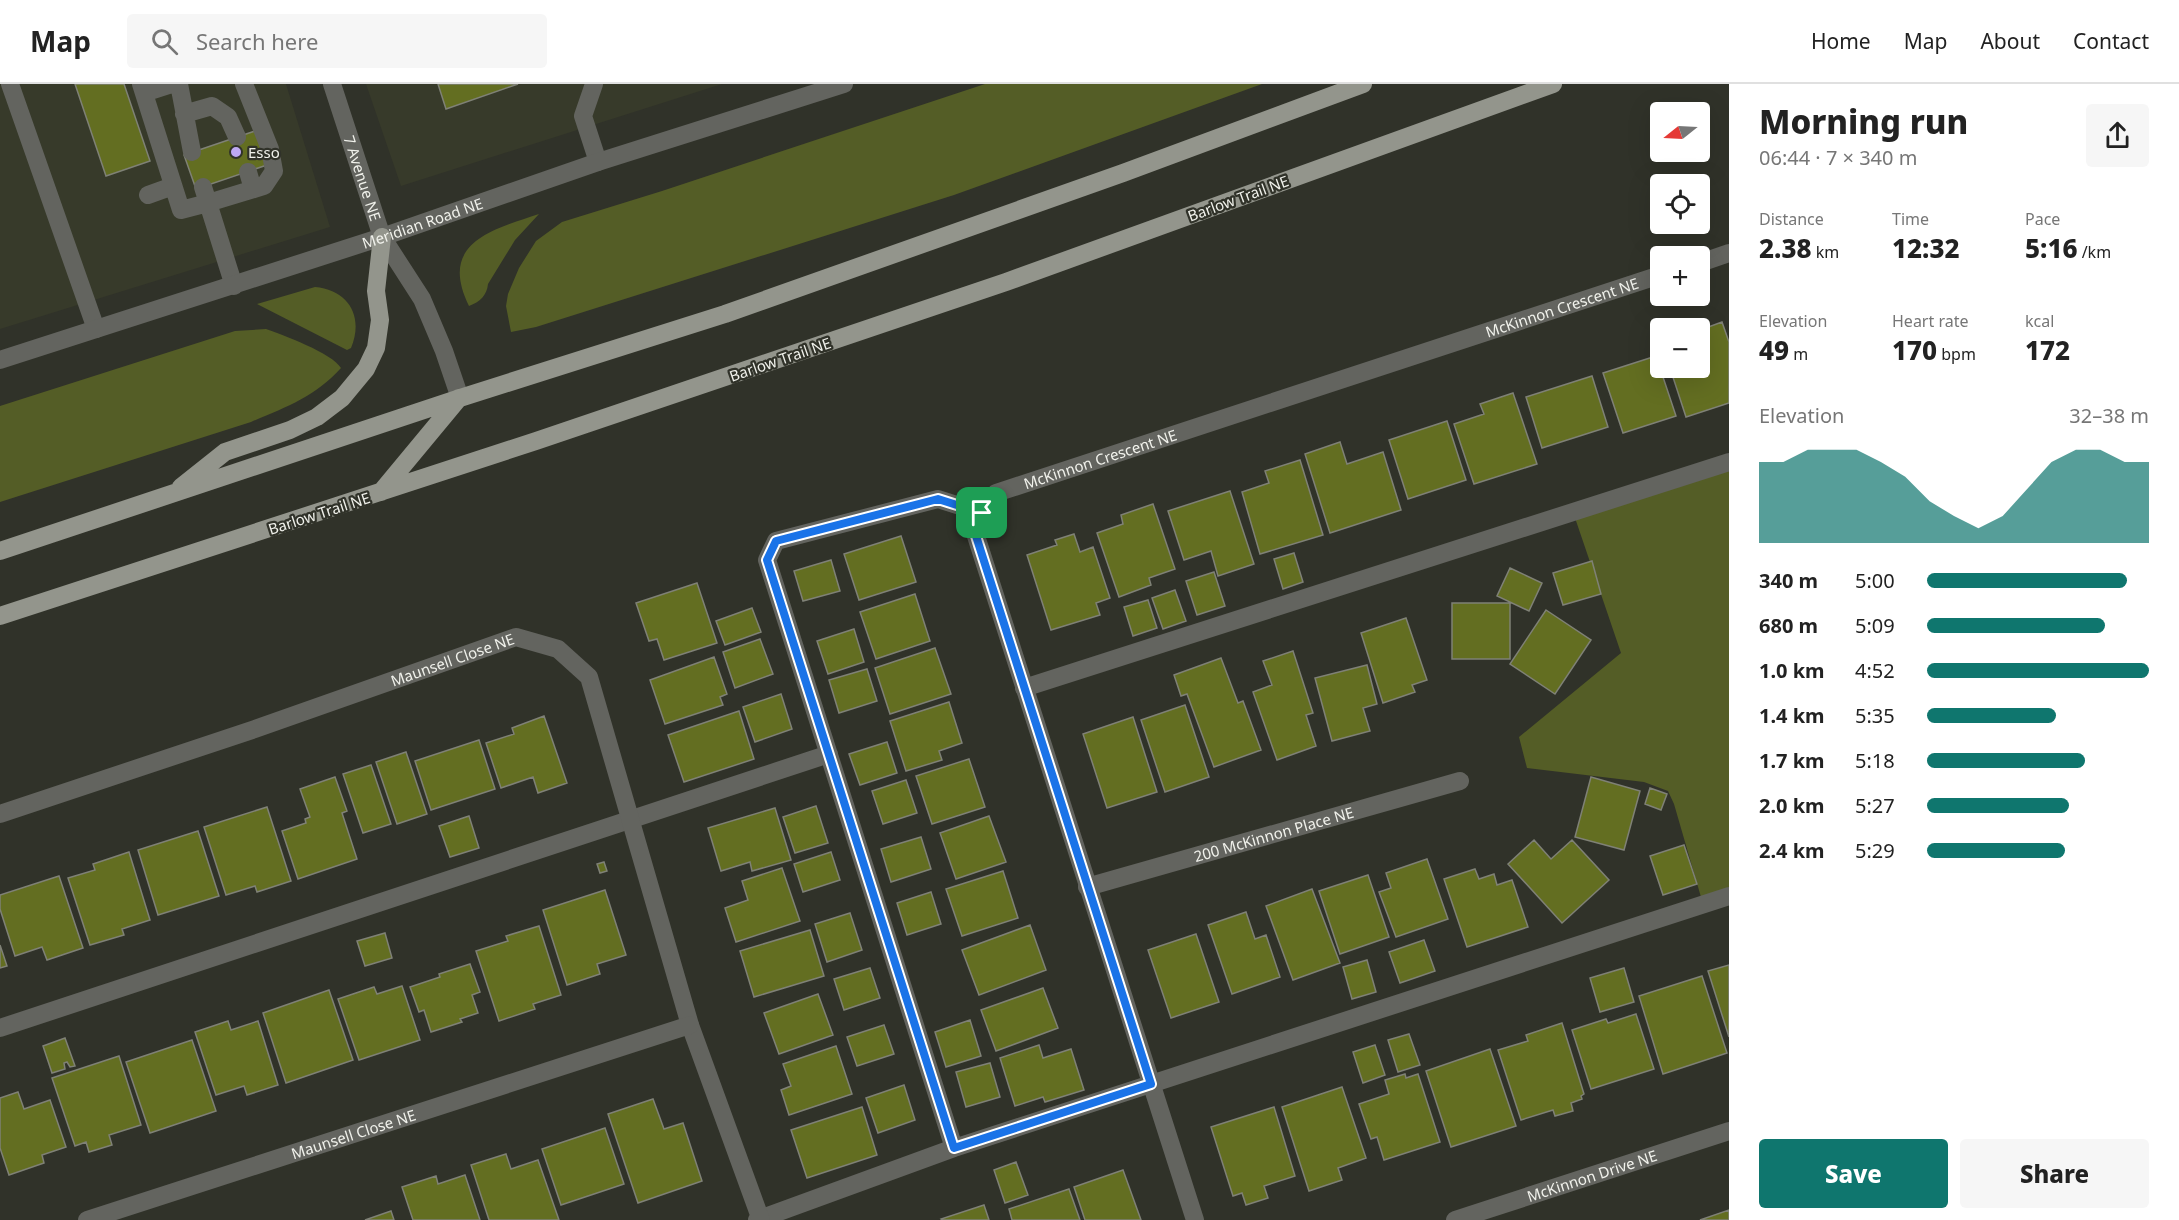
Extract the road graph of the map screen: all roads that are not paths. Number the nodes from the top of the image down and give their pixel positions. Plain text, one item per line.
1 (10, 84) edge
2 (172, 84) edge
3 (179, 84) edge
4 (244, 84) edge
5 (333, 84) edge
6 (594, 84) edge
7 (844, 84) edge
8 (1363, 84) edge
9 (1554, 84) edge
10 (142, 88) edge
11 (184, 114) junction
12 (237, 137) dead end
13 (192, 152) dead end
14 (598, 162) junction
15 (173, 186) junction
16 (148, 195) dead end
17 (205, 195) junction
18 (382, 237) junction
19 (1729, 253) edge
20 (1710, 259) edge
21 (1650, 278) edge
22 (234, 286) junction
23 (96, 329) junction
24 (0, 360) edge
25 (460, 398) junction
26 (1729, 462) edge
27 (379, 493) junction
28 (169, 496) junction
29 (982, 513) junction
30 (0, 551) edge
31 (0, 616) edge
32 (1024, 688) junction
33 (829, 754) junction
34 (1460, 781) dead end
35 (0, 814) edge
36 (630, 820) junction
37 (1087, 888) junction
38 (1729, 896) edge
39 (690, 1025) junction
40 (0, 1028) edge
41 (1151, 1084) junction
42 (1729, 1131) edge
43 (954, 1148) junction
44 (87, 1220) edge
45 (759, 1220) edge
46 (1195, 1220) edge
47 (1455, 1220) edge

1 - 23 street
2 - 10 street
3 - 11 street
4 - 17 street
5 - 18 street, 7 Avenue NE
6 - 14 street
7 - 14 street, Meridian Road NE
8 - 25 main road
9 - 27 main road, Barlow Trail NE
10 - 15 street
11 - 12 street
11 - 13 street
14 - 18 street, Meridian Road NE
15 - 16 street
15 - 17 street
17 - 22 street
18 - 22 street, Meridian Road NE
18 - 25 street, 7 Avenue NE
18 - 28 main road
19 - 20 street
21 - 29 street, McKinnon Crescent NE
22 - 23 street, Meridian Road NE
23 - 24 street, Meridian Road NE
25 - 27 main road
25 - 28 main road
26 - 32 street
27 - 31 main road, Barlow Trail NE
28 - 30 main road
29 - 32 street
29 - 33 street
32 - 37 street
33 - 36 street
33 - 43 street
34 - 37 street, 200 McKinnon Place NE
35 - 36 street, Maunsell Close NE
36 - 39 street, Maunsell Close NE
36 - 40 street
37 - 41 street
38 - 41 street
39 - 44 street, Maunsell Close NE
39 - 45 street, Maunsell Close NE
41 - 43 street
41 - 46 street
42 - 47 street, McKinnon Drive NE
43 - 45 street

